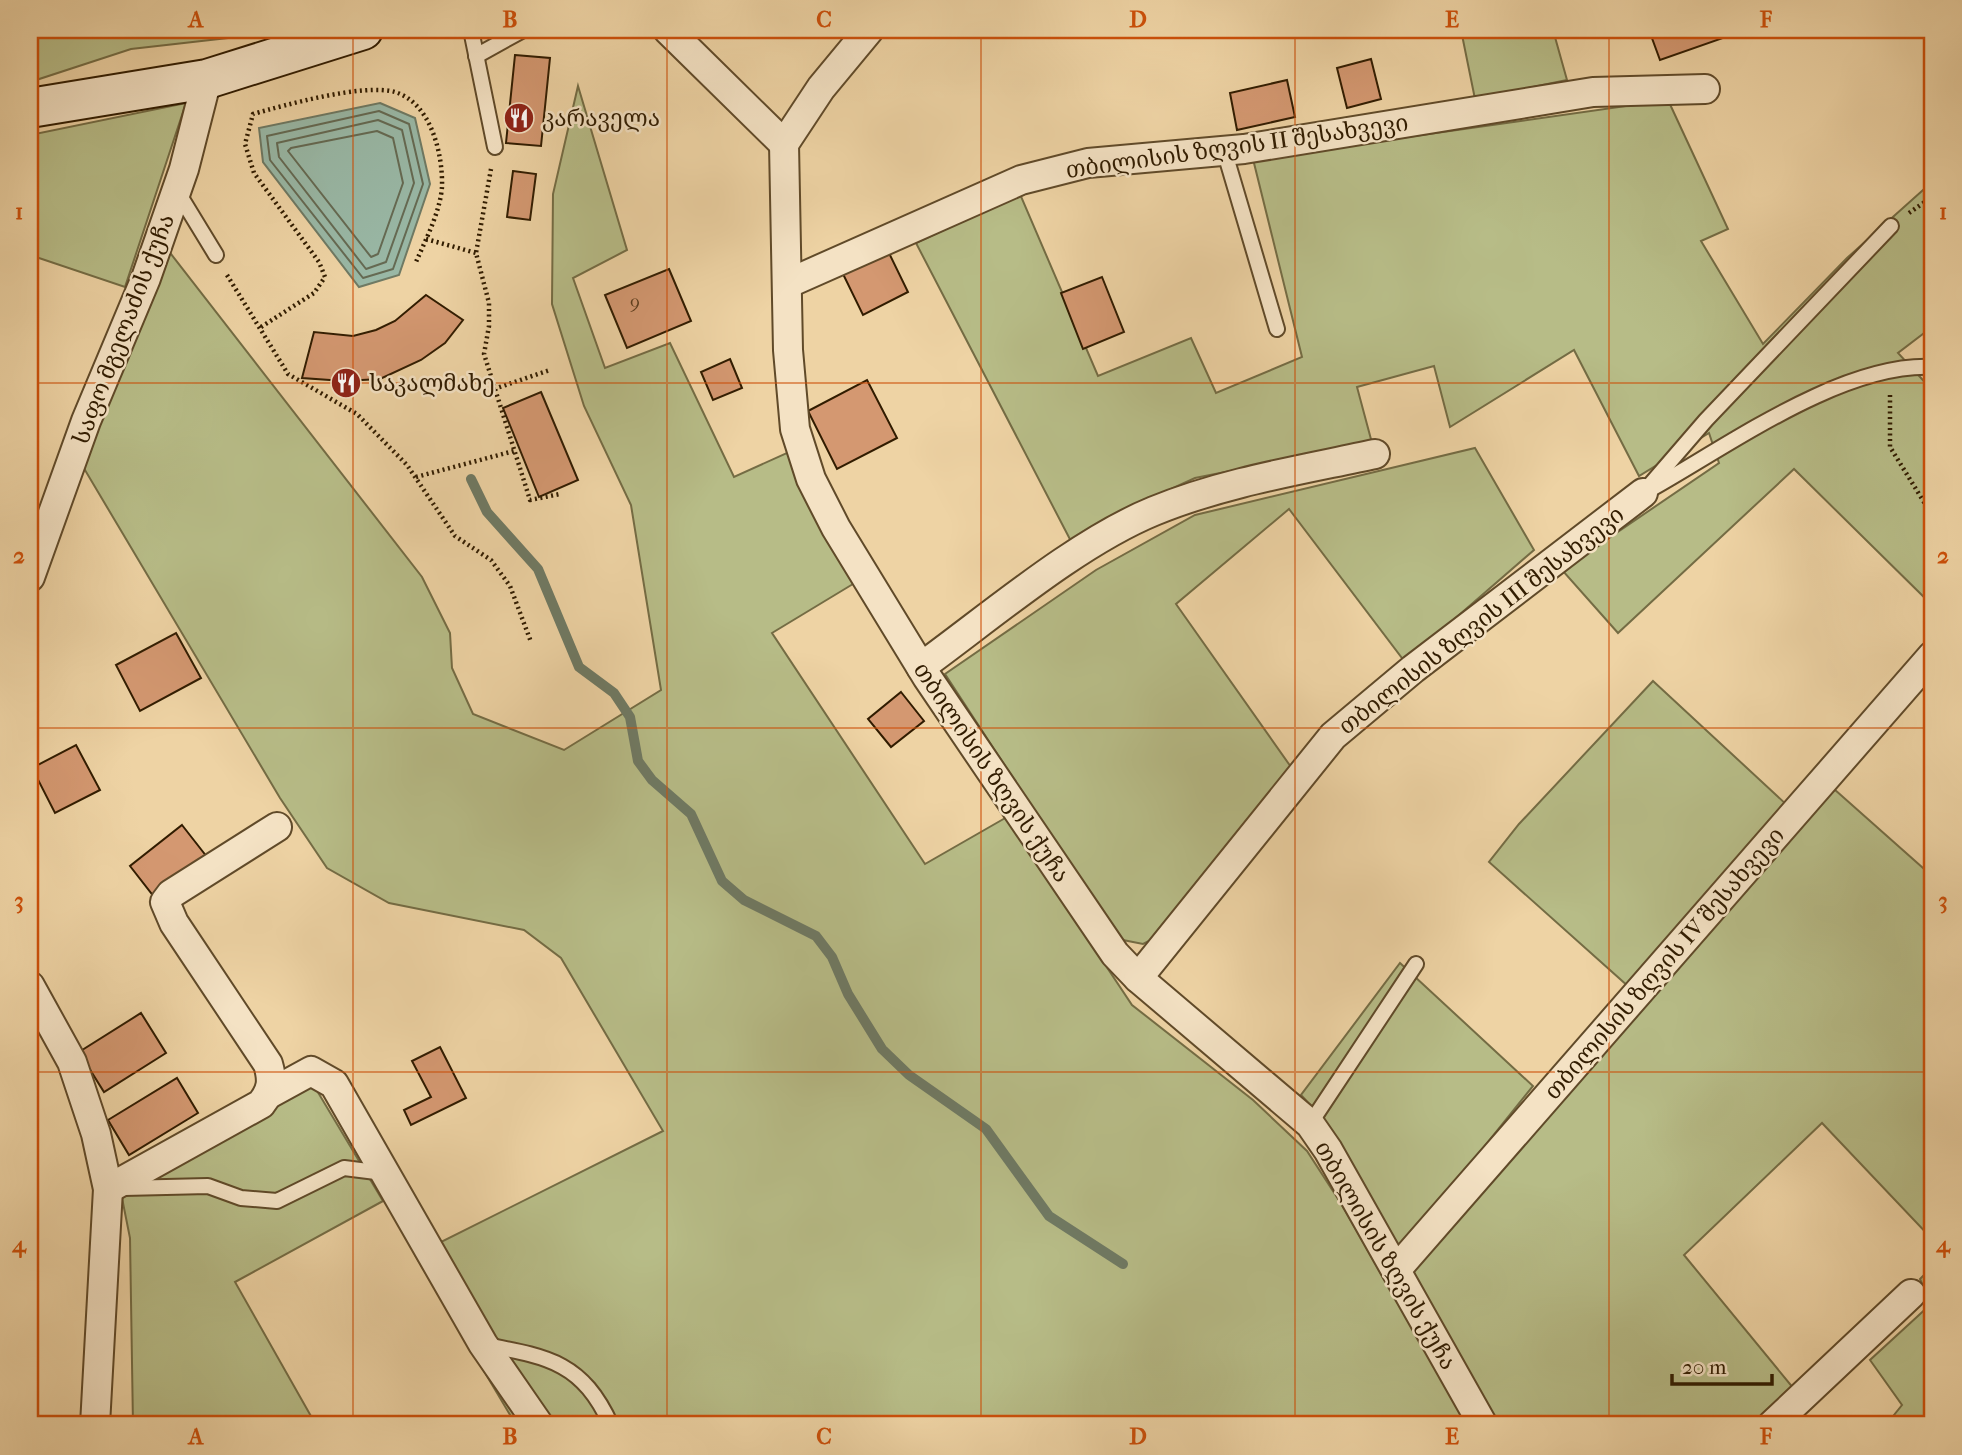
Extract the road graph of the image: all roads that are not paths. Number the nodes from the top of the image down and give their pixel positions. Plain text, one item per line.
1 (363, 30) edge
2 (471, 30) edge
3 (523, 30) edge
4 (668, 30) edge
5 (869, 30) edge
6 (476, 56) junction
7 (206, 79) junction
8 (1705, 89) dead end
9 (30, 108) edge
10 (784, 144) junction
11 (495, 147) road end
12 (1224, 150) junction
13 (177, 190) junction
14 (1891, 226) dead end
15 (216, 255) road end
16 (789, 283) junction
17 (1277, 329) dead end
18 (1932, 367) edge
19 (1375, 454) dead end
20 (1643, 494) junction
21 (36, 540) edge
22 (30, 577) edge
23 (1932, 656) edge
24 (921, 667) junction
25 (277, 827) dead end
26 (1416, 964) dead end
27 (1138, 978) junction
28 (30, 986) edge
29 (269, 1094) junction
30 (1310, 1124) junction
31 (385, 1173) junction
32 (108, 1189) junction
33 (1396, 1270) junction
34 (1911, 1294) dead end
35 (483, 1344) junction
36 (95, 1425) edge
37 (539, 1425) edge
38 (611, 1425) edge
39 (1483, 1425) edge
40 (1772, 1425) edge

1 - 7 main road
2 - 6 lane
3 - 6 lane
4 - 10 street
5 - 10 street
6 - 11 lane
7 - 9 main road
7 - 13 street, საფო მგელაძის ქუჩა
8 - 12 street, თბილისის ზღვის II შესახვევი
10 - 16 street, თბილისის ზღვის ქუჩა
12 - 16 street, თბილისის ზღვის II შესახვევი
12 - 17 lane
13 - 15 lane
13 - 21 street, საფო მგელაძის ქუჩა
14 - 20 lane
16 - 24 street, თბილისის ზღვის ქუჩა
18 - 20 lane
19 - 24 street
20 - 27 street, თბილისის ზღვის III შესახვევი
21 - 22 street, საფო მგელაძის ქუჩა
23 - 33 street, თბილისის ზღვის IV შესახვევი
24 - 27 street, თბილისის ზღვის ქუჩა
25 - 29 street
26 - 30 lane
27 - 30 street, თბილისის ზღვის ქუჩა
28 - 32 street
29 - 31 street
29 - 32 street
30 - 33 street, თბილისის ზღვის ქუჩა
31 - 32 lane
31 - 35 street
32 - 36 street
33 - 39 street, თბილისის ზღვის ქუჩა
34 - 40 street
35 - 37 street
35 - 38 lane

